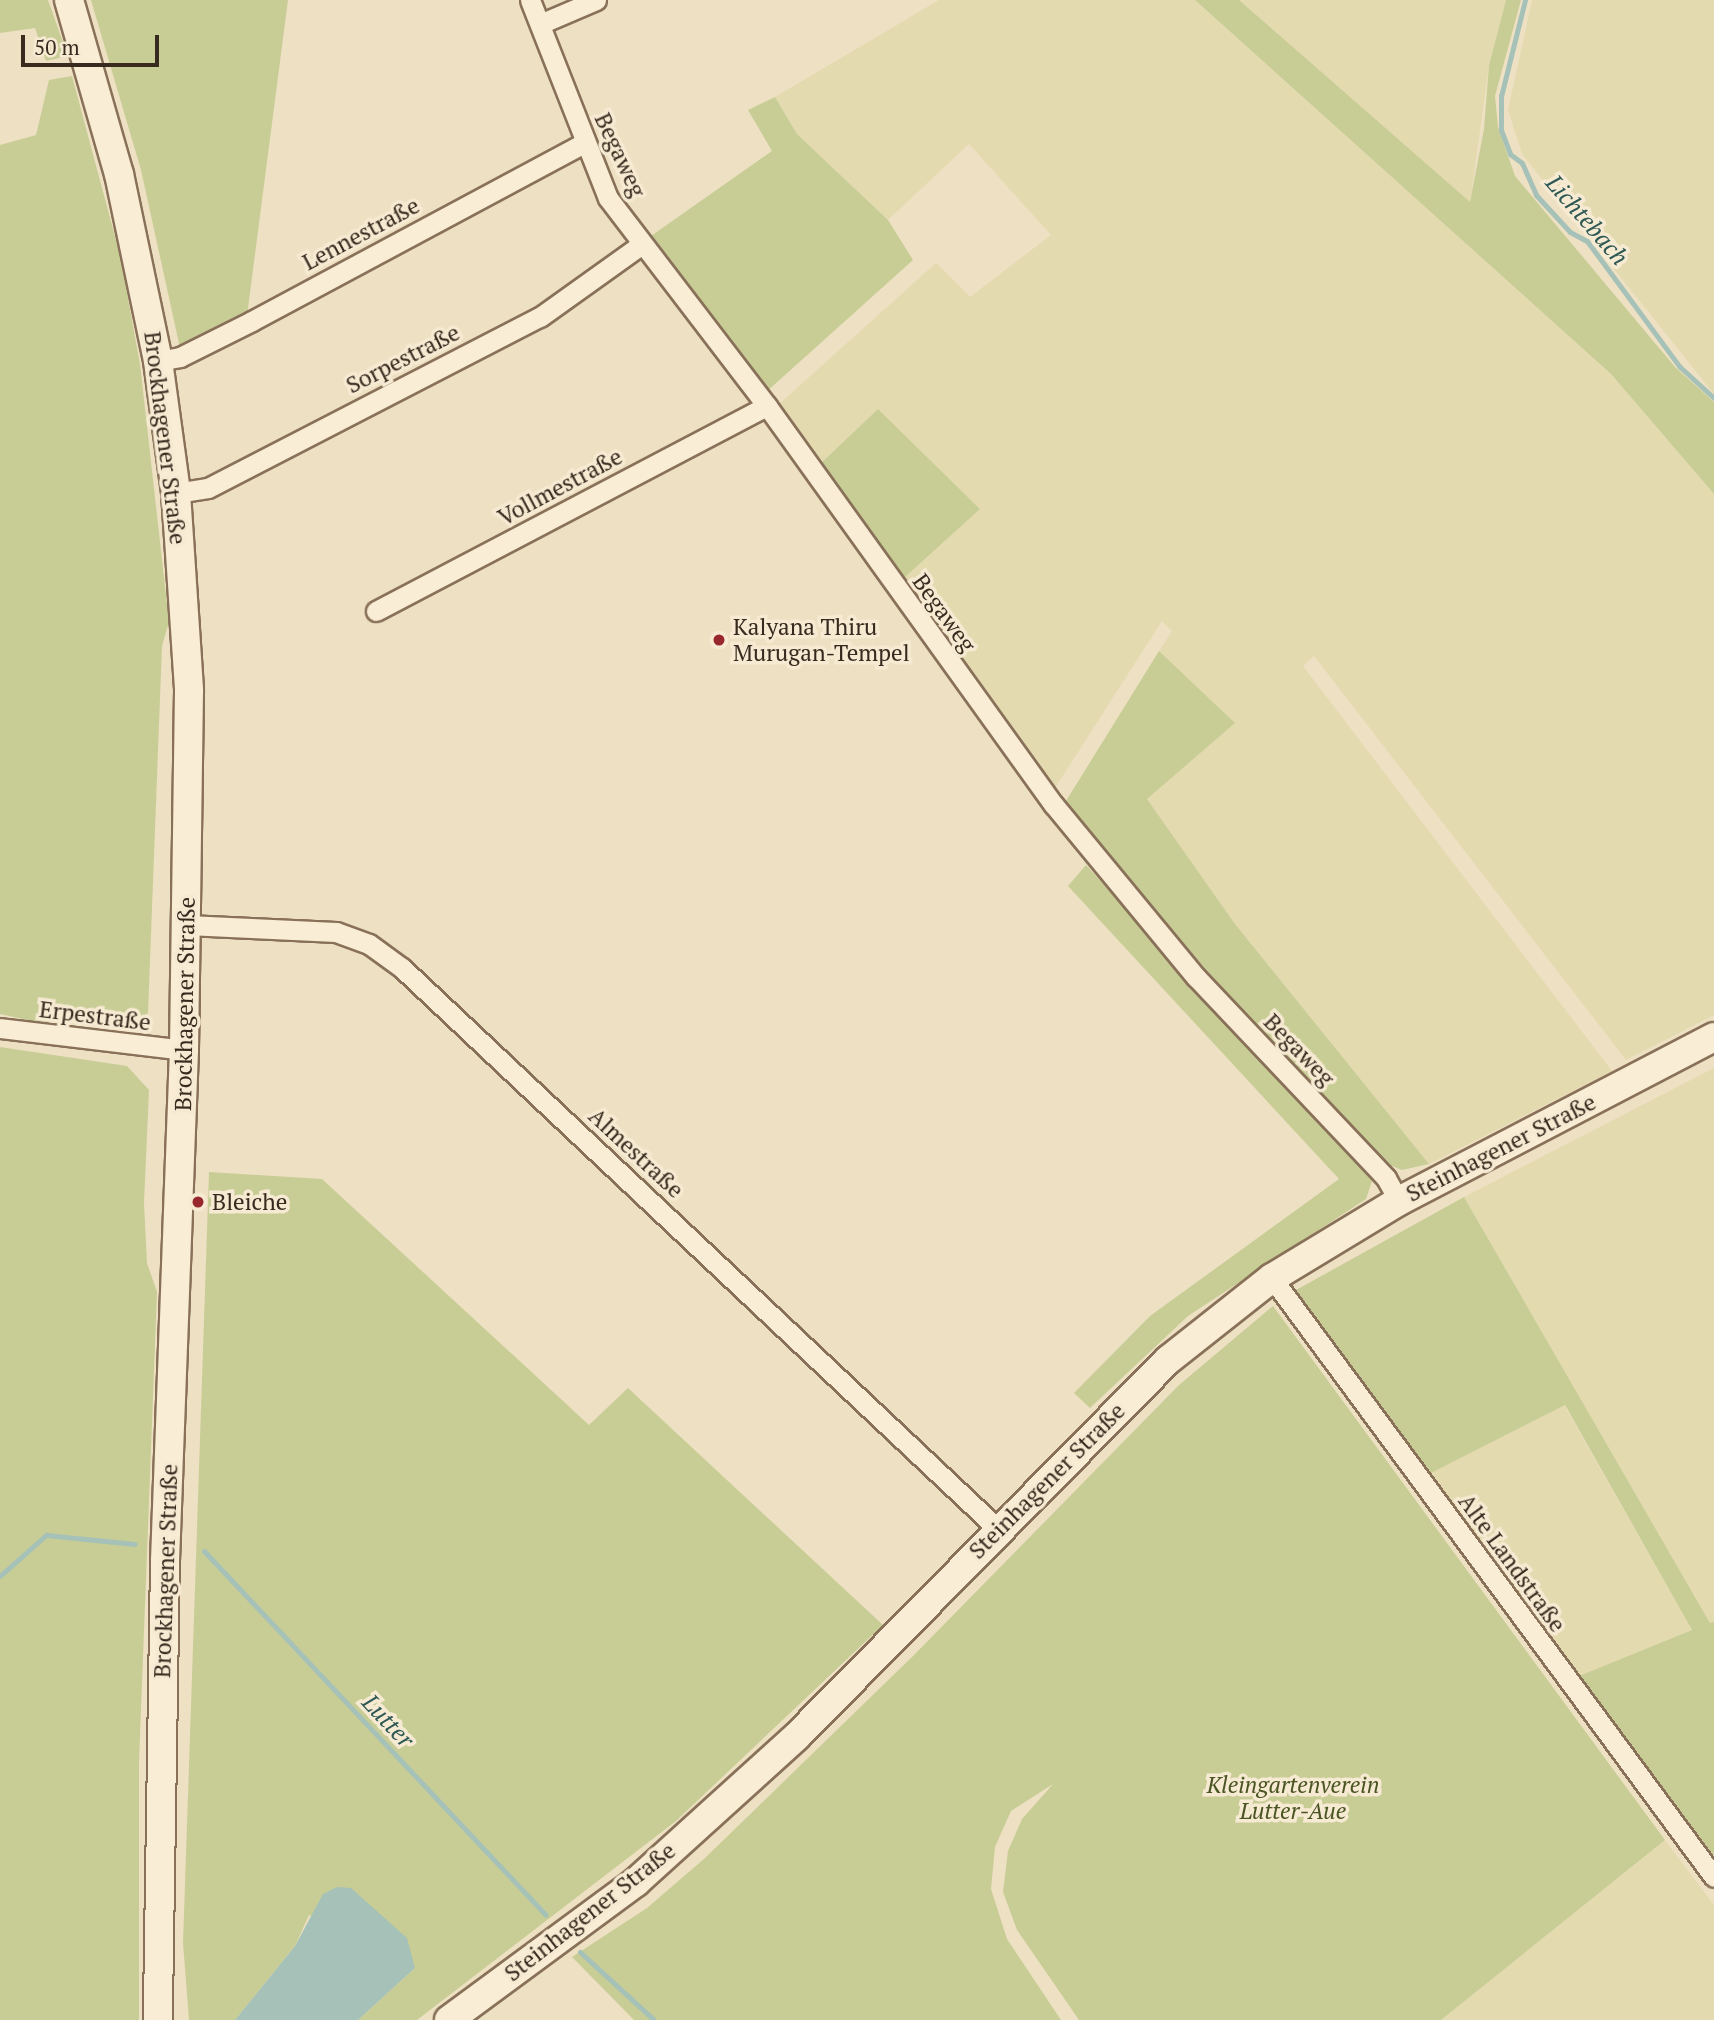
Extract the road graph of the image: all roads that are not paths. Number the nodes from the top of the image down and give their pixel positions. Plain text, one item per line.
1 (69, 0) edge
2 (530, 0) edge
3 (596, 0) edge
4 (540, 24) junction
5 (584, 143) junction
6 (642, 244) junction
7 (158, 361) junction
8 (767, 406) junction
9 (176, 493) junction
10 (376, 611) dead end
11 (187, 925) junction
12 (0, 1028) edge
13 (1714, 1037) edge
14 (184, 1050) junction
15 (1399, 1201) junction
16 (1272, 1278) junction
17 (998, 1529) junction
18 (1714, 1877) edge
19 (159, 2020) edge
20 (449, 2020) edge

1 - 7 main road, Brockhagener Straße
2 - 4 street, Begaweg
3 - 4 street
4 - 5 street, Begaweg
5 - 6 street, Begaweg
5 - 7 street, Lennestraße
6 - 8 street, Begaweg
6 - 9 street, Sorpestraße
7 - 9 main road, Brockhagener Straße
8 - 10 street, Vollmestraße
8 - 15 street, Begaweg
9 - 11 main road, Brockhagener Straße
11 - 14 main road, Brockhagener Straße
11 - 17 street, Almestraße
12 - 14 street, Erpestraße
13 - 15 main road, Steinhagener Straße
14 - 19 main road, Brockhagener Straße
15 - 16 main road, Steinhagener Straße
16 - 17 main road, Steinhagener Straße
16 - 18 street, Alte Landstraße
17 - 20 main road, Steinhagener Straße

